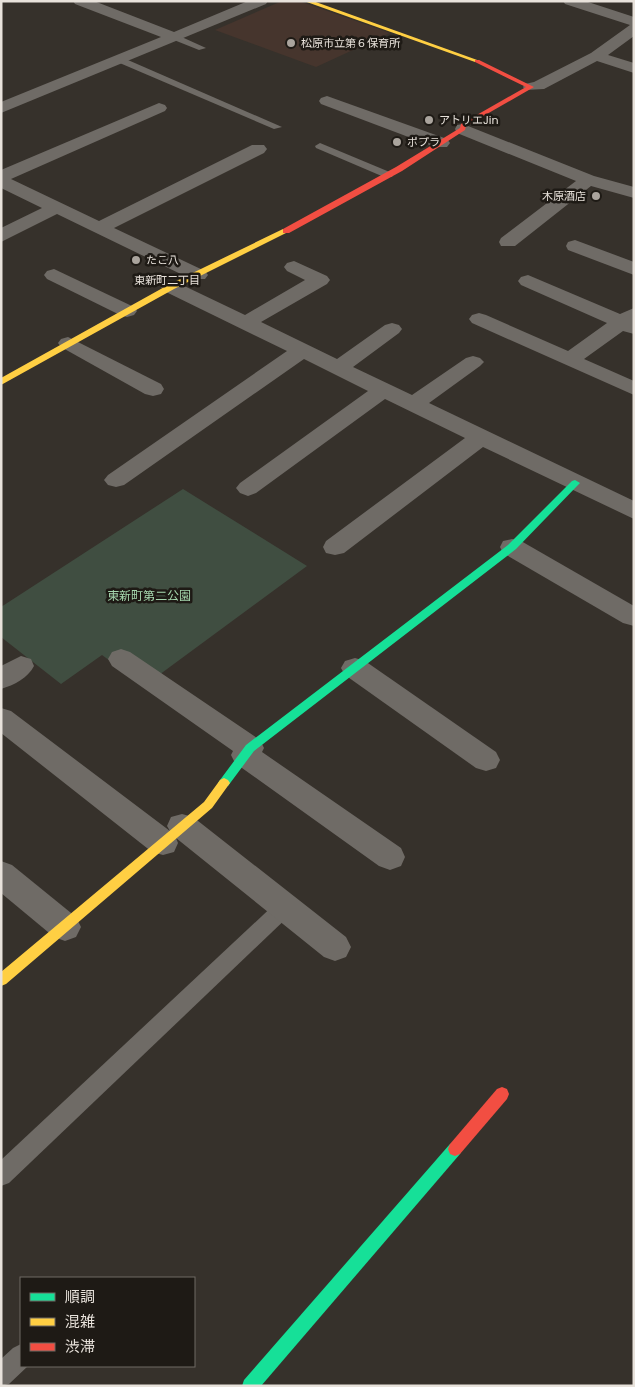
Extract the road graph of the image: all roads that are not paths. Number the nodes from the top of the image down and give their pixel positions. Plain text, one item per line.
1 (80, 1) edge
2 (307, 1) edge
3 (570, 1) edge
4 (255, 2) edge
5 (632, 30) edge
6 (172, 36) junction
7 (202, 48) dead end
8 (596, 56) junction
9 (118, 59) junction
10 (634, 68) edge
11 (530, 87) junction
12 (327, 101) dead end
13 (1, 108) edge
14 (158, 108) dead end
15 (277, 127) dead end
16 (463, 129) junction
17 (441, 143) junction
18 (320, 146) dead end
19 (258, 149) dead end
20 (388, 174) junction
21 (1, 179) edge
22 (588, 180) junction
23 (634, 193) edge
24 (58, 207) junction
25 (101, 227) junction
26 (1, 236) edge
27 (508, 242) dead end
28 (575, 246) dead end
29 (294, 268) dead end
30 (634, 269) edge
31 (54, 275) dead end
32 (198, 275) junction
33 (528, 281) dead end
34 (171, 287) junction
35 (127, 311) junction
36 (479, 319) dead end
37 (630, 321) edge
38 (245, 323) junction
39 (392, 330) dead end
40 (68, 343) junction
41 (302, 351) junction
42 (569, 360) junction
43 (473, 362) dead end
44 (338, 368) junction
45 (1, 382) edge
46 (634, 389) edge
47 (153, 390) dead end
48 (382, 390) junction
49 (414, 405) junction
50 (480, 437) junction
51 (116, 480) dead end
52 (575, 483) junction
53 (248, 488) dead end
54 (634, 511) edge
55 (336, 547) dead end
56 (512, 547) junction
57 (632, 617) dead end
58 (121, 659) dead end
59 (355, 668) junction
60 (1, 718) edge
61 (248, 751) junction
62 (486, 760) dead end
63 (173, 834) junction
64 (390, 856) dead end
65 (1, 874) edge
66 (285, 907) junction
67 (64, 927) junction
68 (334, 947) dead end
69 (1, 980) edge
70 (502, 1094) dead end
71 (1, 1175) edge
72 (20, 1357) edge
73 (1, 1376) edge
74 (250, 1386) edge

1 - 6 street
2 - 11 street
3 - 5 street
4 - 6 street
5 - 8 street
6 - 7 lane
6 - 9 street
8 - 10 street
8 - 11 street
9 - 13 street
9 - 15 lane
11 - 16 street
12 - 17 street
14 - 21 street
16 - 17 street
16 - 22 street
17 - 20 street
18 - 20 lane
19 - 25 street
20 - 32 street
21 - 24 street
22 - 23 street
22 - 27 street
24 - 25 street
24 - 26 street
25 - 32 street
28 - 30 street
29 - 38 street
31 - 35 street
32 - 34 street
33 - 37 street
34 - 35 street
34 - 38 street
35 - 40 street
36 - 42 street
37 - 42 street
38 - 41 street
39 - 44 street
40 - 45 street
40 - 47 street
41 - 44 street
41 - 51 street
42 - 46 street
43 - 49 street
44 - 48 street
48 - 49 street
48 - 53 street
49 - 50 street
50 - 52 street
50 - 55 street
52 - 54 street
52 - 56 street
56 - 57 street
56 - 59 street
58 - 61 street
59 - 61 street
59 - 62 street
60 - 63 street
61 - 63 street
61 - 64 street
63 - 66 street
63 - 67 street
65 - 67 street
66 - 68 street
66 - 71 lane
67 - 69 street
70 - 74 street
72 - 73 lane

